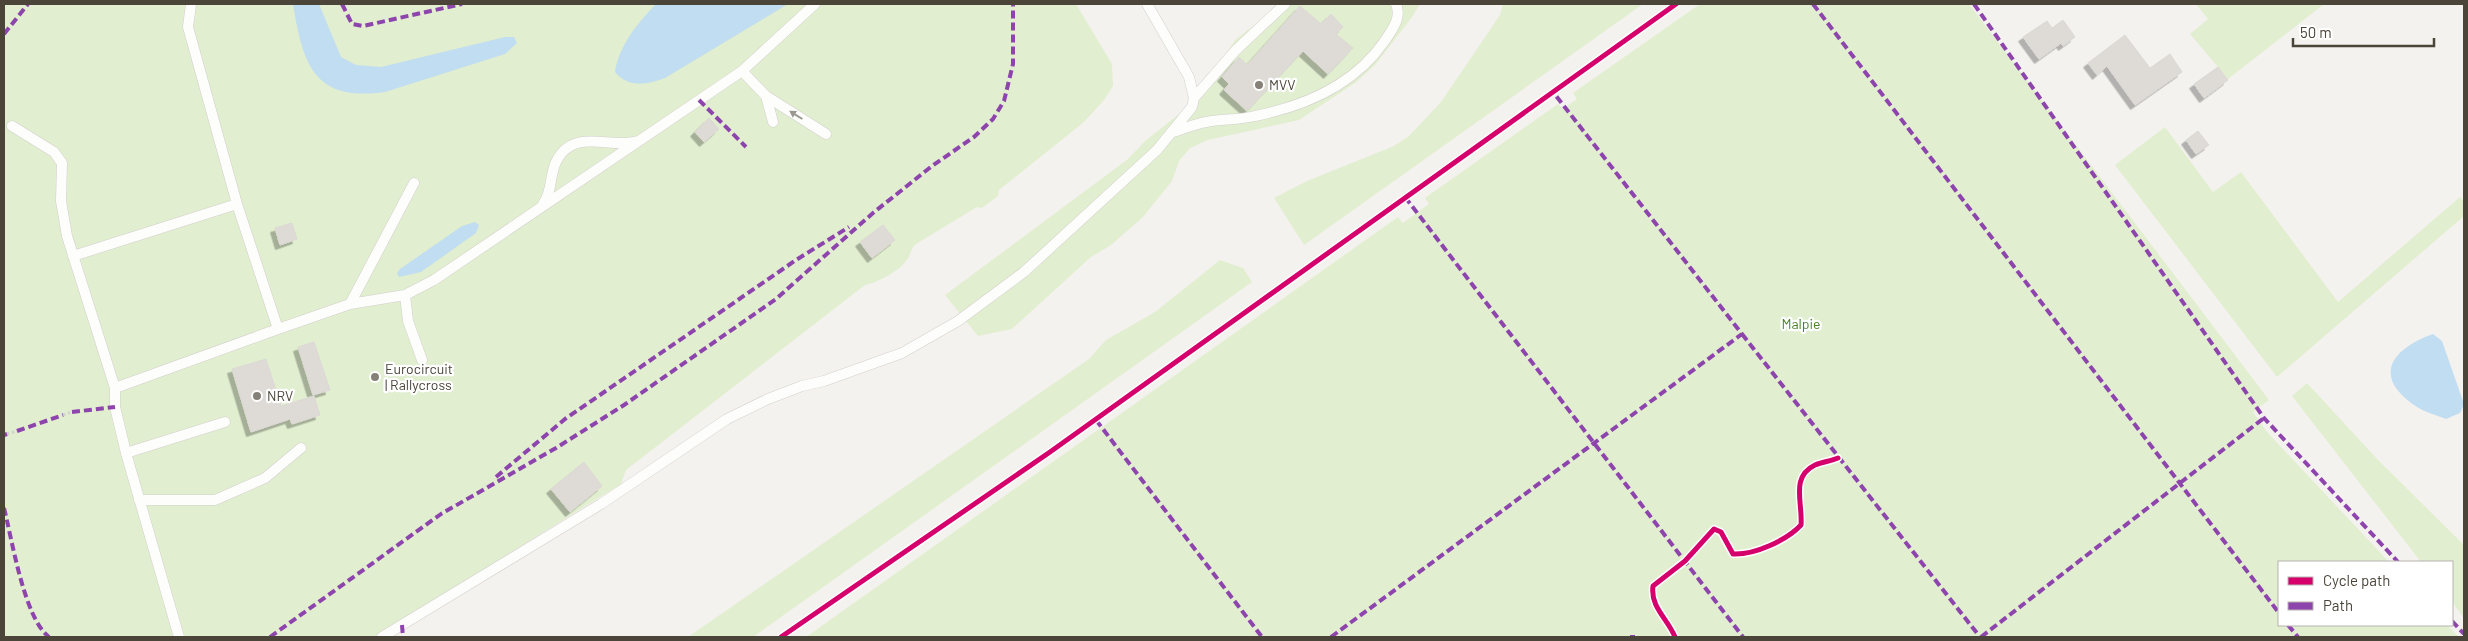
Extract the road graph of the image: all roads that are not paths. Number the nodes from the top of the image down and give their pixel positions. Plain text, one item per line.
1 (191, 4) edge
2 (814, 4) edge
3 (1146, 4) edge
4 (1285, 4) edge
5 (1396, 4) edge
6 (742, 71) junction
7 (766, 96) junction
8 (1194, 98) junction
9 (773, 122) dead end
10 (12, 126) dead end
11 (1172, 133) junction
12 (826, 134) dead end
13 (642, 140) junction
14 (414, 183) dead end
15 (237, 204) junction
16 (540, 208) junction
17 (73, 256) junction
18 (405, 295) junction
19 (350, 304) junction
20 (278, 329) junction
21 (422, 360) dead end
22 (115, 388) junction
23 (226, 422) dead end
24 (301, 448) dead end
25 (126, 453) junction
26 (139, 500) junction
27 (179, 637) edge
28 (382, 637) edge

1 - 15 lane
2 - 6 lane
3 - 8 lane
4 - 8 lane
5 - 11 lane
6 - 7 lane
6 - 13 lane
7 - 9 lane
12 -> 7 lane
8 - 11 lane
10 - 17 lane
11 - 28 lane
13 - 16 lane
13 - 16 lane
14 - 19 lane
15 - 17 lane
15 - 20 lane
16 - 18 lane
17 - 22 lane
18 - 19 lane
18 - 21 lane
19 - 20 lane
20 - 22 lane
22 - 25 lane
23 - 25 lane
24 - 26 lane
25 - 26 lane
26 - 27 lane

